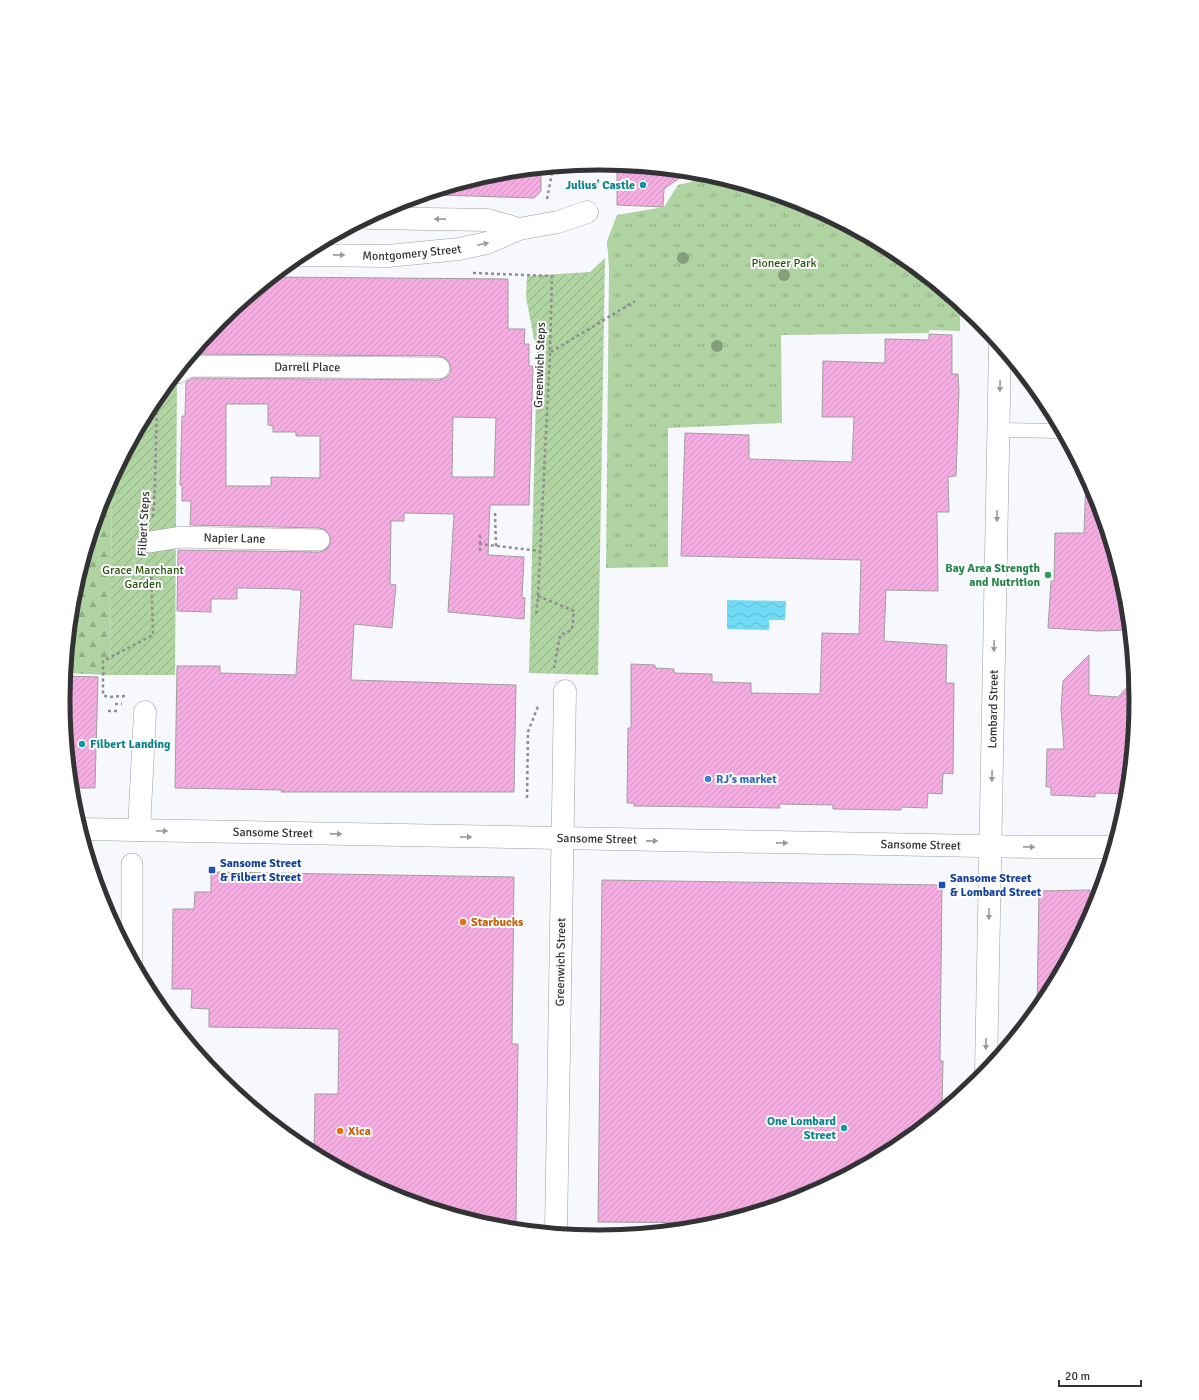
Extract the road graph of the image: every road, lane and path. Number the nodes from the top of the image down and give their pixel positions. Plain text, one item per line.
1 (586, 212) dead end
2 (381, 218) edge
3 (519, 229) junction
4 (313, 255) edge
5 (465, 273) dead end
6 (635, 301) dead end
7 (550, 352) junction
8 (1000, 353) edge
9 (188, 367) edge
10 (439, 368) dead end
11 (157, 410) edge
12 (999, 430) junction
13 (1055, 431) edge
14 (495, 513) dead end
15 (480, 536) dead end
16 (318, 540) dead end
17 (150, 542) junction
18 (480, 544) junction
19 (496, 547) junction
20 (480, 551) dead end
21 (540, 552) junction
22 (538, 596) junction
23 (536, 616) dead end
24 (554, 672) dead end
25 (565, 692) dead end
26 (125, 696) dead end
27 (539, 705) dead end
28 (144, 712) dead end
29 (526, 798) dead end
30 (86, 829) edge
31 (139, 830) junction
32 (563, 839) junction
33 (990, 847) junction
34 (1108, 847) edge
35 (132, 864) dead end
36 (132, 948) edge
37 (986, 1061) edge
38 (556, 1227) edge

1 - 3 street, Montgomery Street
3 -> 2 street, Montgomery Street
4 -> 3 street, Montgomery Street
5 - 7 path, Greenwich Steps
6 - 7 path
7 - 21 path, Greenwich Steps
8 -> 12 street, Lombard Street
9 - 10 street, Darrell Place
11 - 17 path, Filbert Steps
12 - 13 lane
12 -> 33 street, Lombard Street
14 - 19 path
15 - 18 path
16 - 17 street, Napier Lane
17 - 26 path, Filbert Steps
18 - 19 path
18 - 20 path
19 - 21 path
21 - 22 path, Greenwich Steps
22 - 23 path, Greenwich Steps
22 - 24 path
25 - 32 street, Greenwich Street
27 - 29 path
28 - 31 street
30 - 31 street, Sansome Street
31 -> 32 street, Sansome Street
32 -> 33 street, Sansome Street
32 - 38 street, Greenwich Street
33 -> 34 street, Sansome Street
33 -> 37 street, Lombard Street
35 - 36 street

